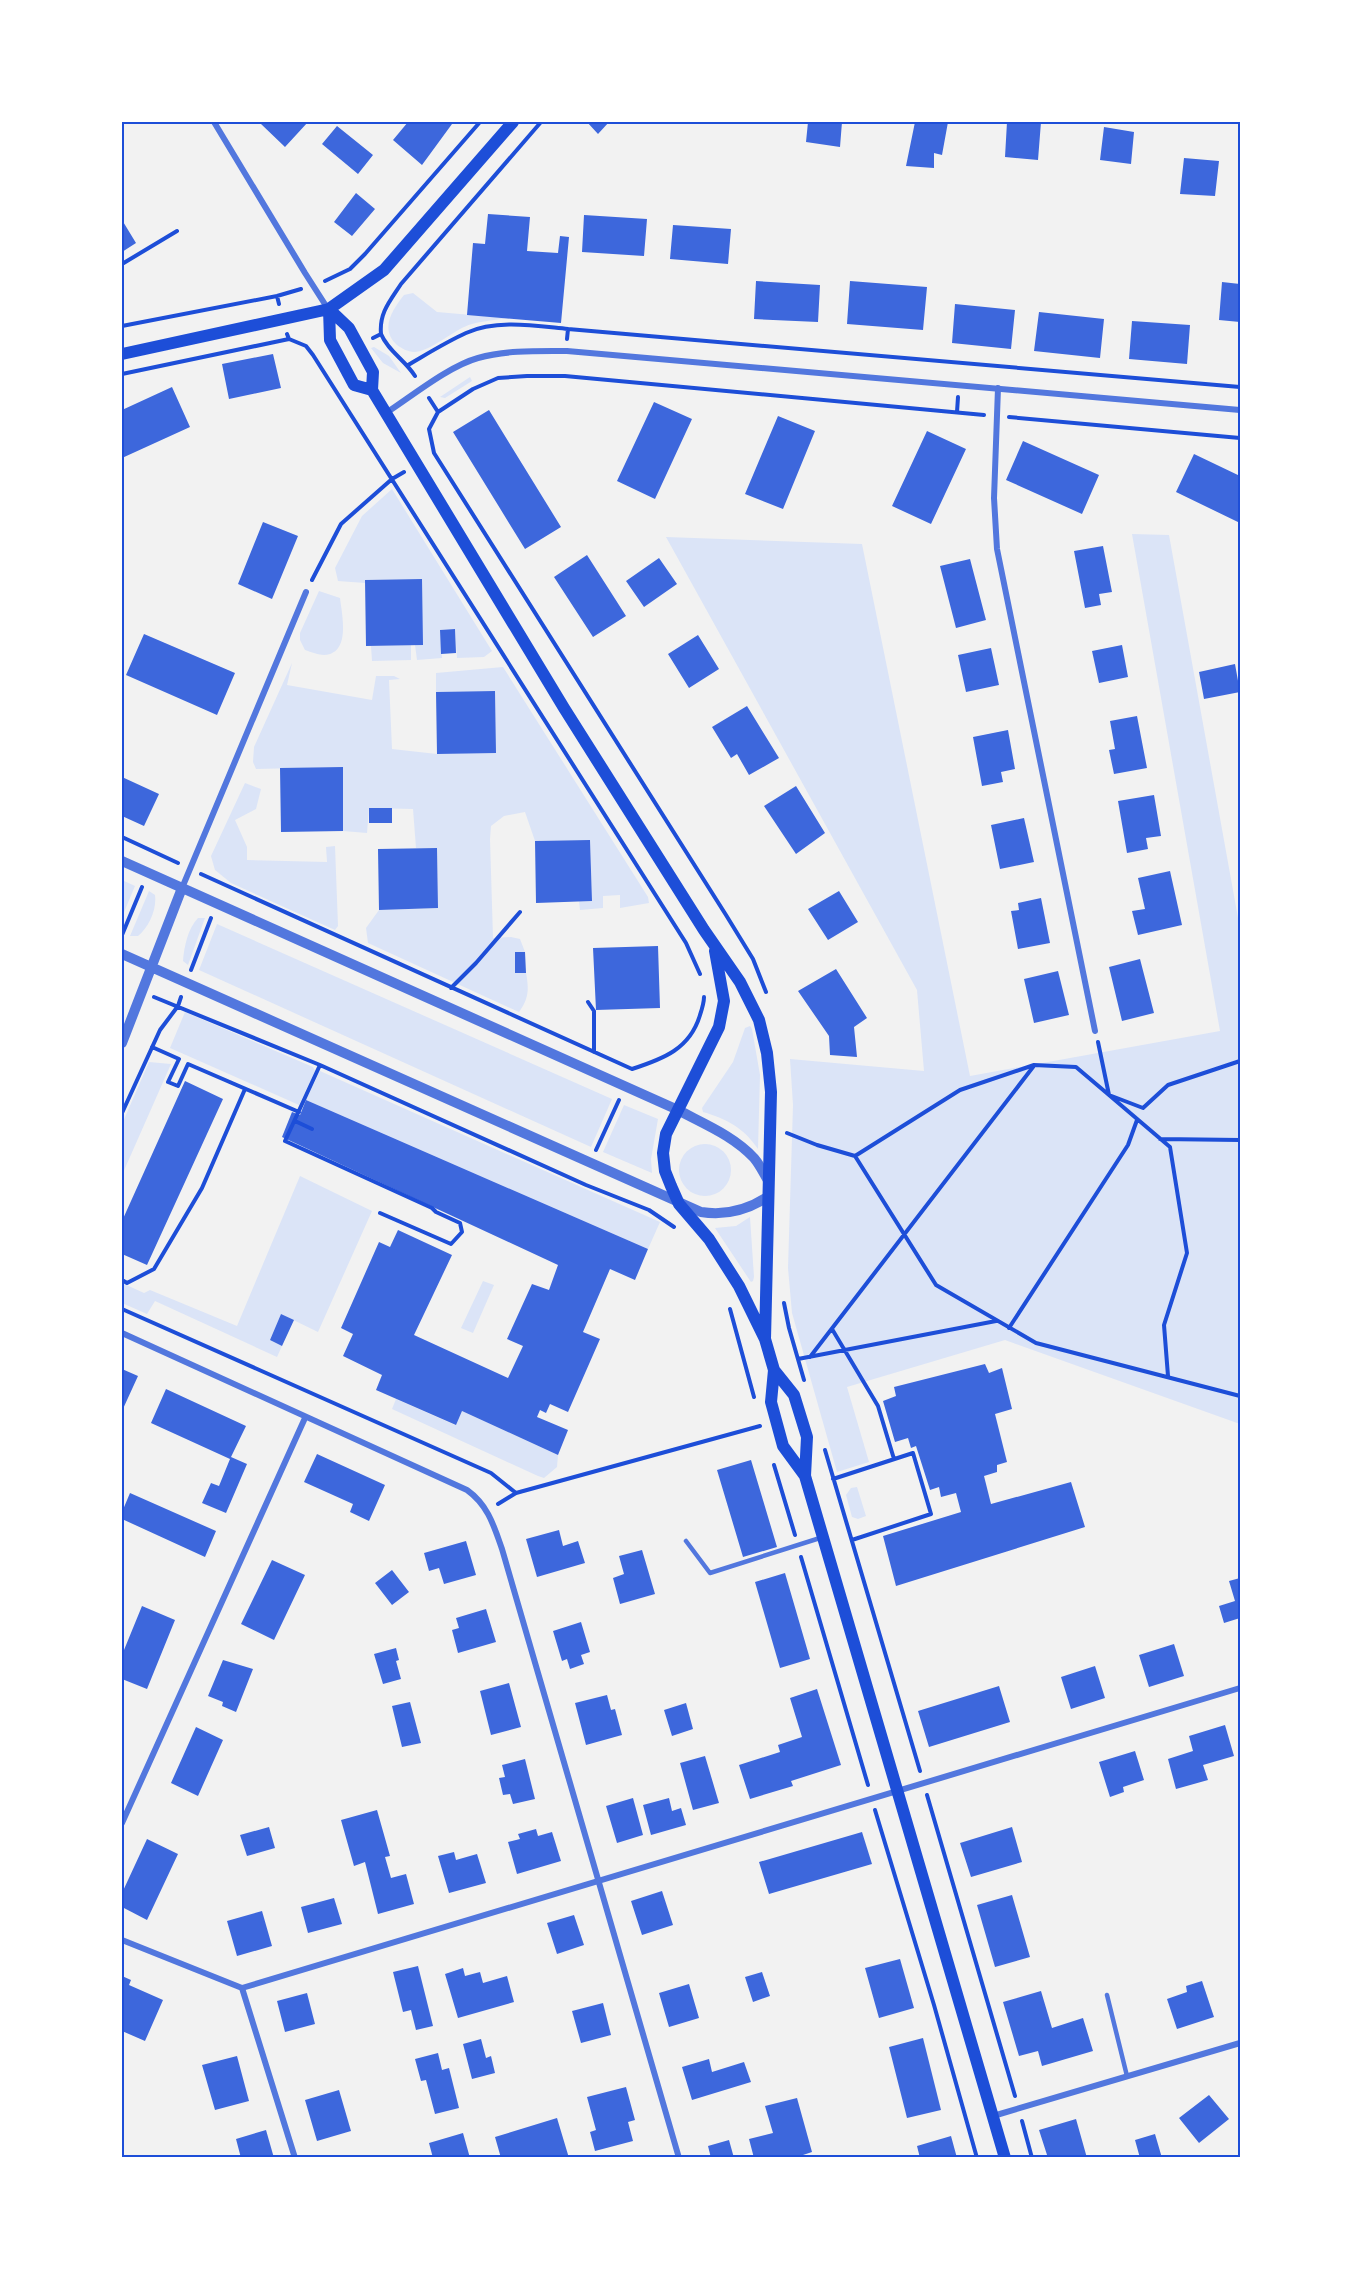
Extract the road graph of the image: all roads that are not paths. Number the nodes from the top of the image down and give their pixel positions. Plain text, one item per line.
1 (214, 122) edge
2 (513, 122) edge
3 (329, 309) junction
4 (122, 354) edge
5 (998, 388) junction
6 (372, 390) junction
7 (1240, 410) edge
8 (386, 413) junction
9 (306, 592) road end
10 (122, 861) edge
11 (182, 888) junction
12 (714, 944) junction
13 (122, 954) edge
14 (150, 967) junction
15 (1095, 1031) road end
16 (122, 1042) edge
17 (678, 1110) junction
18 (769, 1182) junction
19 (769, 1196) junction
20 (679, 1204) junction
21 (122, 1333) edge
22 (765, 1339) junction
23 (774, 1370) junction
24 (305, 1418) junction
25 (805, 1476) junction
26 (823, 1537) junction
27 (686, 1541) dead end
28 (1240, 1688) edge
29 (897, 1792) junction
30 (122, 1823) edge
31 (599, 1881) junction
32 (122, 1940) edge
33 (242, 1988) junction
34 (1107, 1995) dead end
35 (1240, 2043) edge
36 (1127, 2076) junction
37 (993, 2116) junction
38 (295, 2157) edge
39 (679, 2157) edge
40 (1005, 2157) edge

1 - 3 street
2 - 3 main road
3 - 4 main road
3 - 6 main road
3 - 6 main road
5 - 7 street
5 - 8 street
5 - 15 street
6 - 8 main road
8 - 12 main road
9 - 11 street
10 - 11 street
11 - 14 street
11 - 17 street
12 - 17 main road
12 - 18 main road
13 - 14 street
14 - 16 street
14 - 20 street
17 - 18 street
17 - 20 main road
18 - 19 main road
19 - 20 street
19 - 22 main road
20 - 22 main road
21 - 24 street
22 - 23 main road
23 - 25 main road
23 - 25 main road
24 - 30 street
24 - 31 street
25 - 26 main road
26 - 27 lane
26 - 29 main road
28 - 29 street
29 - 31 street
29 - 37 main road
31 - 33 street
31 - 39 street
32 - 33 street
33 - 38 street
34 - 36 lane
35 - 36 street
36 - 37 street
37 - 40 main road

